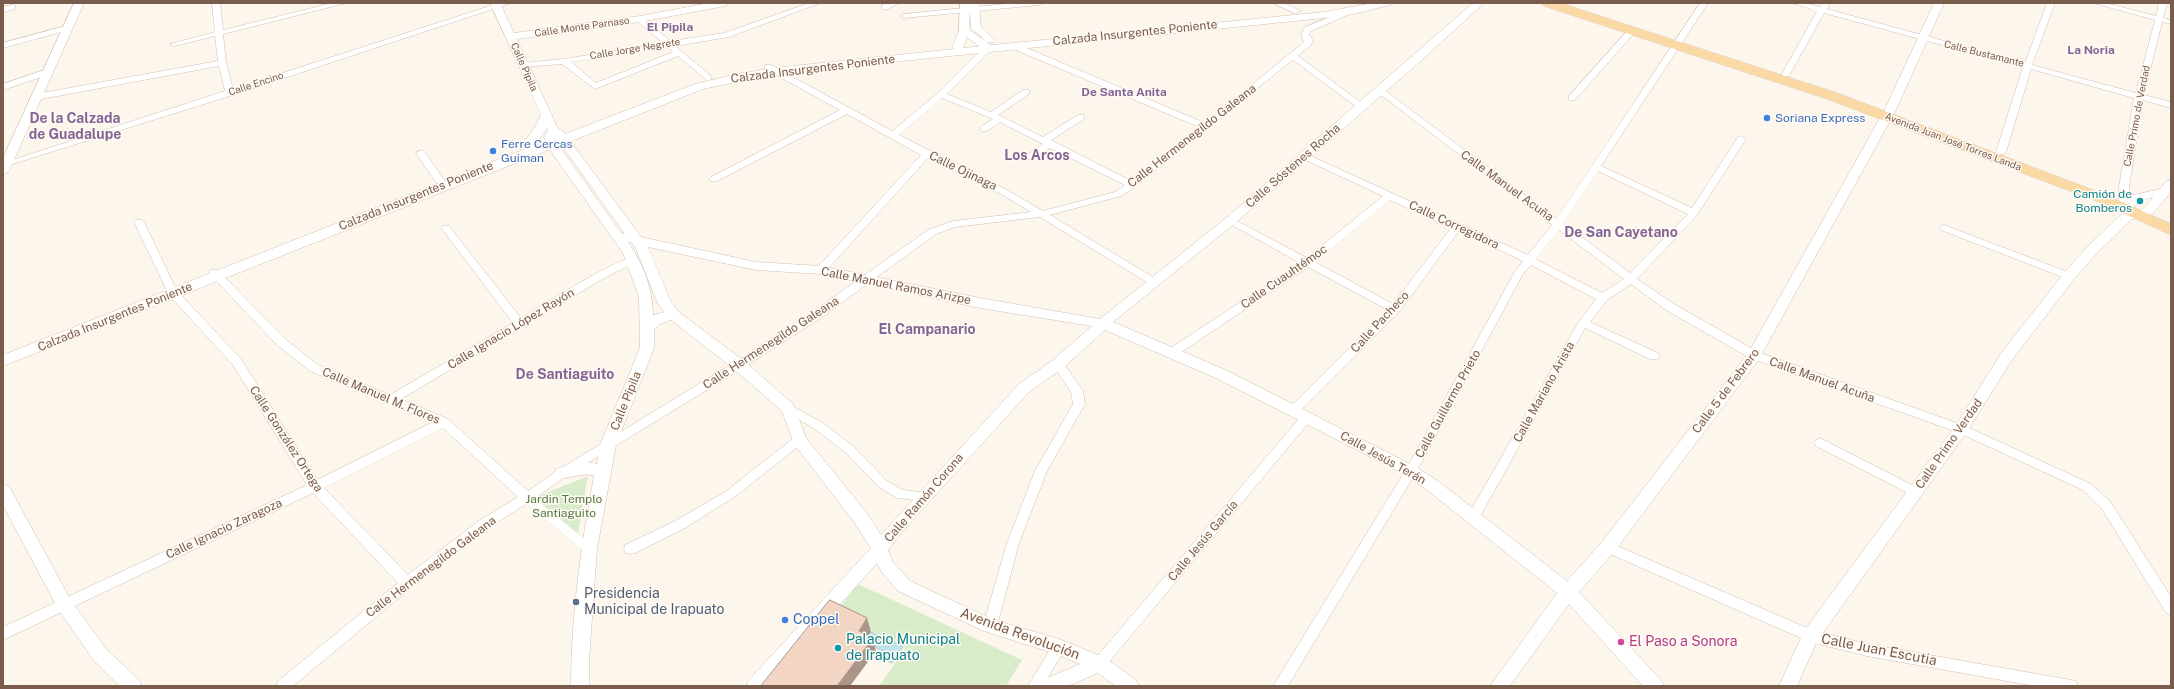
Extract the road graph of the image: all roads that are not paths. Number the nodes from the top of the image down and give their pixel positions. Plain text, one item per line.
1 (79, 3) edge
2 (218, 3) edge
3 (342, 3) edge
4 (507, 3) edge
5 (816, 3) edge
6 (895, 3) edge
7 (1039, 3) edge
8 (1277, 3) edge
9 (1386, 3) edge
10 (1479, 3) edge
11 (1548, 3) edge
12 (1568, 3) edge
13 (1704, 3) edge
14 (1796, 3) edge
15 (1939, 3) edge
16 (2051, 3) edge
17 (2097, 3) edge
18 (2163, 3) edge
19 (715, 4) edge
20 (496, 5) edge
21 (970, 6) edge
22 (1824, 6) edge
23 (12, 7) dead end
24 (885, 7) dead end
25 (1355, 7) edge
26 (3, 10) edge
27 (1297, 11) junction
28 (904, 16) dead end
29 (640, 19) junction
30 (2159, 19) junction
31 (2171, 22) edge
32 (68, 27) junction
33 (1632, 30) junction
34 (964, 31) junction
35 (218, 34) junction
36 (510, 37) junction
37 (1922, 38) junction
38 (1677, 42) junction
39 (174, 44) dead end
40 (670, 44) junction
41 (991, 45) junction
42 (3, 46) edge
43 (1014, 46) junction
44 (958, 47) junction
45 (678, 53) junction
46 (1293, 56) junction
47 (564, 61) junction
48 (222, 63) junction
49 (522, 65) junction
50 (2028, 65) junction
51 (771, 69) junction
52 (47, 72) junction
53 (1786, 74) junction
54 (708, 78) junction
55 (3, 87) edge
56 (1380, 91) junction
57 (1026, 92) dead end
58 (230, 93) junction
59 (941, 95) junction
60 (2139, 96) junction
61 (36, 97) junction
62 (1572, 98) dead end
63 (650, 102) junction
64 (2171, 105) edge
65 (1362, 107) junction
66 (847, 110) junction
67 (1887, 113) junction
68 (546, 116) junction
69 (996, 117) junction
70 (1081, 117) dead end
71 (1206, 127) junction
72 (984, 128) dead end
73 (893, 135) junction
74 (555, 136) junction
75 (1741, 138) dead end
76 (1048, 142) junction
77 (527, 146) junction
78 (2001, 152) junction
79 (421, 153) dead end
80 (927, 154) junction
81 (1304, 156) junction
82 (1030, 157) dead end
83 (498, 160) junction
84 (1596, 167) junction
85 (4, 168) edge
86 (714, 178) dead end
87 (440, 181) junction
88 (1132, 185) junction
89 (2167, 188) edge
90 (1390, 195) junction
91 (2131, 207) junction
92 (1694, 213) junction
93 (1043, 214) junction
94 (1230, 221) junction
95 (2171, 221) edge
96 (139, 222) dead end
97 (1558, 224) junction
98 (1457, 226) junction
99 (446, 228) dead end
100 (1944, 228) dead end
101 (2171, 230) edge
102 (617, 236) junction
103 (635, 238) junction
104 (632, 260) junction
105 (1531, 261) junction
106 (1308, 262) junction
107 (821, 270) junction
108 (216, 274) junction
109 (2069, 276) junction
110 (868, 279) junction
111 (1631, 279) junction
112 (1154, 282) junction
113 (172, 292) junction
114 (1603, 298) junction
115 (1395, 309) junction
116 (675, 316) junction
117 (1583, 323) junction
118 (1105, 324) junction
119 (520, 325) junction
120 (647, 329) junction
121 (1173, 352) junction
122 (3, 353) edge
123 (1754, 355) junction
124 (1654, 356) dead end
125 (3, 361) edge
126 (1058, 364) junction
127 (739, 365) junction
128 (391, 400) junction
129 (788, 408) junction
130 (1301, 413) junction
131 (444, 422) junction
132 (1961, 429) junction
133 (799, 440) junction
134 (1820, 443) dead end
135 (608, 445) junction
136 (1411, 471) junction
137 (602, 473) junction
138 (562, 474) junction
139 (315, 487) junction
140 (3, 490) edge
141 (1916, 492) junction
142 (924, 496) junction
143 (527, 498) junction
144 (1473, 518) junction
145 (1608, 547) junction
146 (589, 549) junction
147 (630, 549) dead end
148 (879, 550) junction
149 (407, 582) junction
150 (1568, 592) junction
151 (64, 604) junction
152 (2171, 609) edge
153 (990, 626) junction
154 (3, 634) edge
155 (1810, 636) junction
156 (1059, 647) junction
157 (1099, 664) junction
158 (133, 686) edge
159 (283, 686) edge
160 (580, 686) edge
161 (755, 686) edge
162 (1035, 686) edge
163 (1049, 686) edge
164 (1130, 686) edge
165 (1280, 686) edge
166 (1499, 686) edge
167 (1655, 686) edge
168 (1788, 686) edge
169 (2071, 686) edge

1 - 32 street
2 - 35 street
3 - 35 street
4 - 20 street, Calle Encino
5 - 40 street, Calle Jorge Negrete
6 - 24 street
7 - 21 street
8 - 27 street
9 - 25 main road, Calzada Insurgentes Poniente
10 - 56 street, Calle Sóstenes Rocha
11 - 33 main road, Avenida Juan José Torres Landa
12 - 38 main road, Avenida Juan José Torres Landa
13 - 38 street, Calle Guillermo Prieto
14 - 22 street, Calle Bustamante
15 - 37 street, Calle 5 de Febrero
16 - 50 street
17 - 30 street
18 - 30 street, Calle Primo de Verdad
19 - 29 street, Calle Monte Parnaso
20 - 36 street, Calle Pípila
20 - 58 street, Calle Encino
21 - 28 street
21 - 34 street
21 - 41 street
22 - 37 street, Calle Bustamante
22 - 53 street
23 - 26 street
25 - 27 main road, Calzada Insurgentes Poniente
25 - 43 main road, Calzada Insurgentes Poniente
25 - 46 street, Calle Hermenegildo Galeana
27 - 41 main road, Calzada Insurgentes Poniente
29 - 36 street, Calle Monte Parnaso
29 - 40 street
30 - 31 street
30 - 60 street, Calle Primo de Verdad
32 - 42 street
32 - 52 street
33 - 38 main road, Avenida Juan José Torres Landa
33 - 62 street
34 - 41 street
34 - 44 main road
35 - 39 street
35 - 48 street
36 - 49 street, Calle Pípila
37 - 50 street, Calle Bustamante
37 - 67 street, Calle 5 de Febrero
38 - 53 main road, Avenida Juan José Torres Landa
38 - 67 main road, Avenida Juan José Torres Landa
38 - 84 street, Calle Guillermo Prieto
40 - 45 street
40 - 47 street, Calle Jorge Negrete
41 - 43 main road, Calzada Insurgentes Poniente
41 - 44 main road, Calzada Insurgentes Poniente
41 - 51 main road, Calzada Insurgentes Poniente
41 - 59 street
43 - 71 street
44 - 51 main road, Calzada Insurgentes Poniente
45 - 47 street
45 - 54 street
46 - 65 street
46 - 71 street, Calle Hermenegildo Galeana
47 - 49 street, Calle Jorge Negrete
48 - 58 street
48 - 61 street
49 - 68 street, Calle Pípila
50 - 60 street, Calle Bustamante
50 - 78 street
51 - 54 main road, Calzada Insurgentes Poniente
51 - 63 main road, Calzada Insurgentes Poniente
51 - 66 street, Calle Ojinaga
52 - 55 street
52 - 61 street
53 - 67 main road, Avenida Juan José Torres Landa
54 - 63 main road, Calzada Insurgentes Poniente
56 - 65 street, Calle Sóstenes Rocha
56 - 97 street, Calle Manuel Acuña
57 - 69 street
58 - 85 street, Calle Encino
59 - 69 street
59 - 73 street
60 - 64 street, Calle Bustamante
60 - 91 street, Calle Primo de Verdad
61 - 85 street
63 - 74 main road, Calzada Insurgentes Poniente
65 - 81 street, Calle Sóstenes Rocha
66 - 73 street, Calle Ojinaga
66 - 86 street
67 - 78 main road, Avenida Juan José Torres Landa
67 - 91 main road, Avenida Juan José Torres Landa
67 - 123 street, Calle 5 de Febrero
68 - 74 street, Calle Pípila
68 - 77 main road
69 - 72 street
69 - 76 street
70 - 76 street
71 - 88 street, Calle Hermenegildo Galeana
73 - 80 street, Calle Ojinaga
74 - 77 main road, Calzada Insurgentes Poniente
74 - 83 main road, Calzada Insurgentes Poniente
74 - 102 street, Calle Pípila
74 - 103 street, Calle Pípila
75 - 92 street, Calle Mariano Arista
76 - 82 street
76 - 88 street
77 - 83 main road, Calzada Insurgentes Poniente
78 - 91 main road, Avenida Juan José Torres Landa
79 - 87 street
80 - 93 street, Calle Ojinaga
80 - 107 street
81 - 90 street, Calle Corregidora
81 - 94 street, Calle Sóstenes Rocha
83 - 87 main road, Calzada Insurgentes Poniente
83 - 108 main road, Calzada Insurgentes Poniente
84 - 92 street
84 - 97 street, Calle Guillermo Prieto
87 - 108 main road, Calzada Insurgentes Poniente
88 - 93 street, Calle Hermenegildo Galeana
89 - 91 street, Calle Primo Verdad
89 - 91 street
90 - 98 street, Calle Corregidora
90 - 106 street, Calle Cuauhtémoc
91 - 95 main road, Avenida Juan José Torres Landa
91 - 101 main road, Avenida Juan José Torres Landa
91 - 109 street, Calle Primo Verdad
92 - 111 street, Calle Mariano Arista
93 - 110 street, Calle Hermenegildo Galeana
93 - 112 street, Calle Ojinaga
94 - 106 street
94 - 112 street, Calle Sóstenes Rocha
96 - 113 street, Calle González Ortega
97 - 105 street, Calle Guillermo Prieto
97 - 111 street, Calle Manuel Acuña
98 - 105 street, Calle Corregidora
98 - 115 street, Calle Pacheco
99 - 119 street
100 - 109 street
102 - 103 street, Calle Manuel Ramos Arizpe
102 - 104 street, Calle Pípila
103 - 107 street, Calle Manuel Ramos Arizpe
103 - 116 street, Calle Pípila
104 - 119 street, Calle Ignacio López Rayón
104 - 120 street, Calle Pípila
105 - 114 street, Calle Corregidora
105 - 136 street, Calle Guillermo Prieto
106 - 115 street
106 - 121 street, Calle Cuauhtémoc
107 - 110 street, Calle Manuel Ramos Arizpe
108 - 113 main road, Calzada Insurgentes Poniente
108 - 128 street, Calle Manuel M. Flores
109 - 132 street, Calle Primo Verdad
110 - 118 street, Calle Manuel Ramos Arizpe
110 - 127 street, Calle Hermenegildo Galeana
111 - 114 street, Calle Mariano Arista
111 - 123 street, Calle Manuel Acuña
112 - 118 street, Calle Sóstenes Rocha
113 - 122 main road, Calzada Insurgentes Poniente
113 - 125 main road, Calzada Insurgentes Poniente
113 - 139 street, Calle González Ortega
114 - 117 street, Calle Mariano Arista
115 - 130 street, Calle Pacheco
116 - 120 street
116 - 127 street, Calle Pípila
117 - 124 street
117 - 144 street, Calle Mariano Arista
118 - 121 street, Calle Jesús Terán
118 - 126 street, Calle Ramón Corona
119 - 128 street, Calle Ignacio López Rayón
120 - 135 street, Calle Pípila
121 - 130 street, Calle Jesús Terán
123 - 132 street, Calle Manuel Acuña
123 - 145 street, Calle 5 de Febrero
126 - 142 street, Calle Ramón Corona
126 - 153 street
127 - 129 street, Calle Pípila
127 - 135 street, Calle Hermenegildo Galeana
128 - 131 street, Calle Manuel M. Flores
129 - 133 street, Avenida Revolución
129 - 142 street
130 - 136 street, Calle Jesús Terán
130 - 157 street, Calle Jesús García
131 - 139 street, Calle Ignacio Zaragoza
131 - 143 street, Calle Manuel M. Flores
132 - 141 street, Calle Primo Verdad
132 - 152 street, Calle Manuel Acuña
133 - 147 street
133 - 148 street, Avenida Revolución
134 - 141 street
135 - 137 street, Calle Pípila
135 - 138 street, Calle Hermenegildo Galeana
136 - 144 street, Calle Jesús Terán
136 - 165 street, Calle Guillermo Prieto
137 - 138 street
137 - 146 street, Calle Pípila
138 - 143 street, Calle Hermenegildo Galeana
139 - 149 street, Calle González Ortega
139 - 151 street, Calle Ignacio Zaragoza
140 - 151 street
141 - 155 street, Calle Primo Verdad
142 - 148 street, Calle Ramón Corona
143 - 146 street, Calle Manuel M. Flores
143 - 149 street, Calle Hermenegildo Galeana
144 - 150 street, Calle Jesús Terán
145 - 150 street, Calle 5 de Febrero
145 - 155 street, Calle Juan Escutia
146 - 160 street, Calle Pípila
148 - 153 street, Avenida Revolución
148 - 161 street, Calle Ramón Corona
149 - 159 street, Calle Hermenegildo Galeana
150 - 166 street, Calle 5 de Febrero
150 - 167 street, Calle Jesús Terán
151 - 154 street, Calle Ignacio Zaragoza
151 - 158 street
153 - 156 street, Avenida Revolución
155 - 168 street, Calle Primo Verdad
155 - 169 street, Calle Juan Escutia
156 - 157 street, Avenida Revolución
156 - 162 street
157 - 163 street
157 - 164 street, Avenida Revolución

